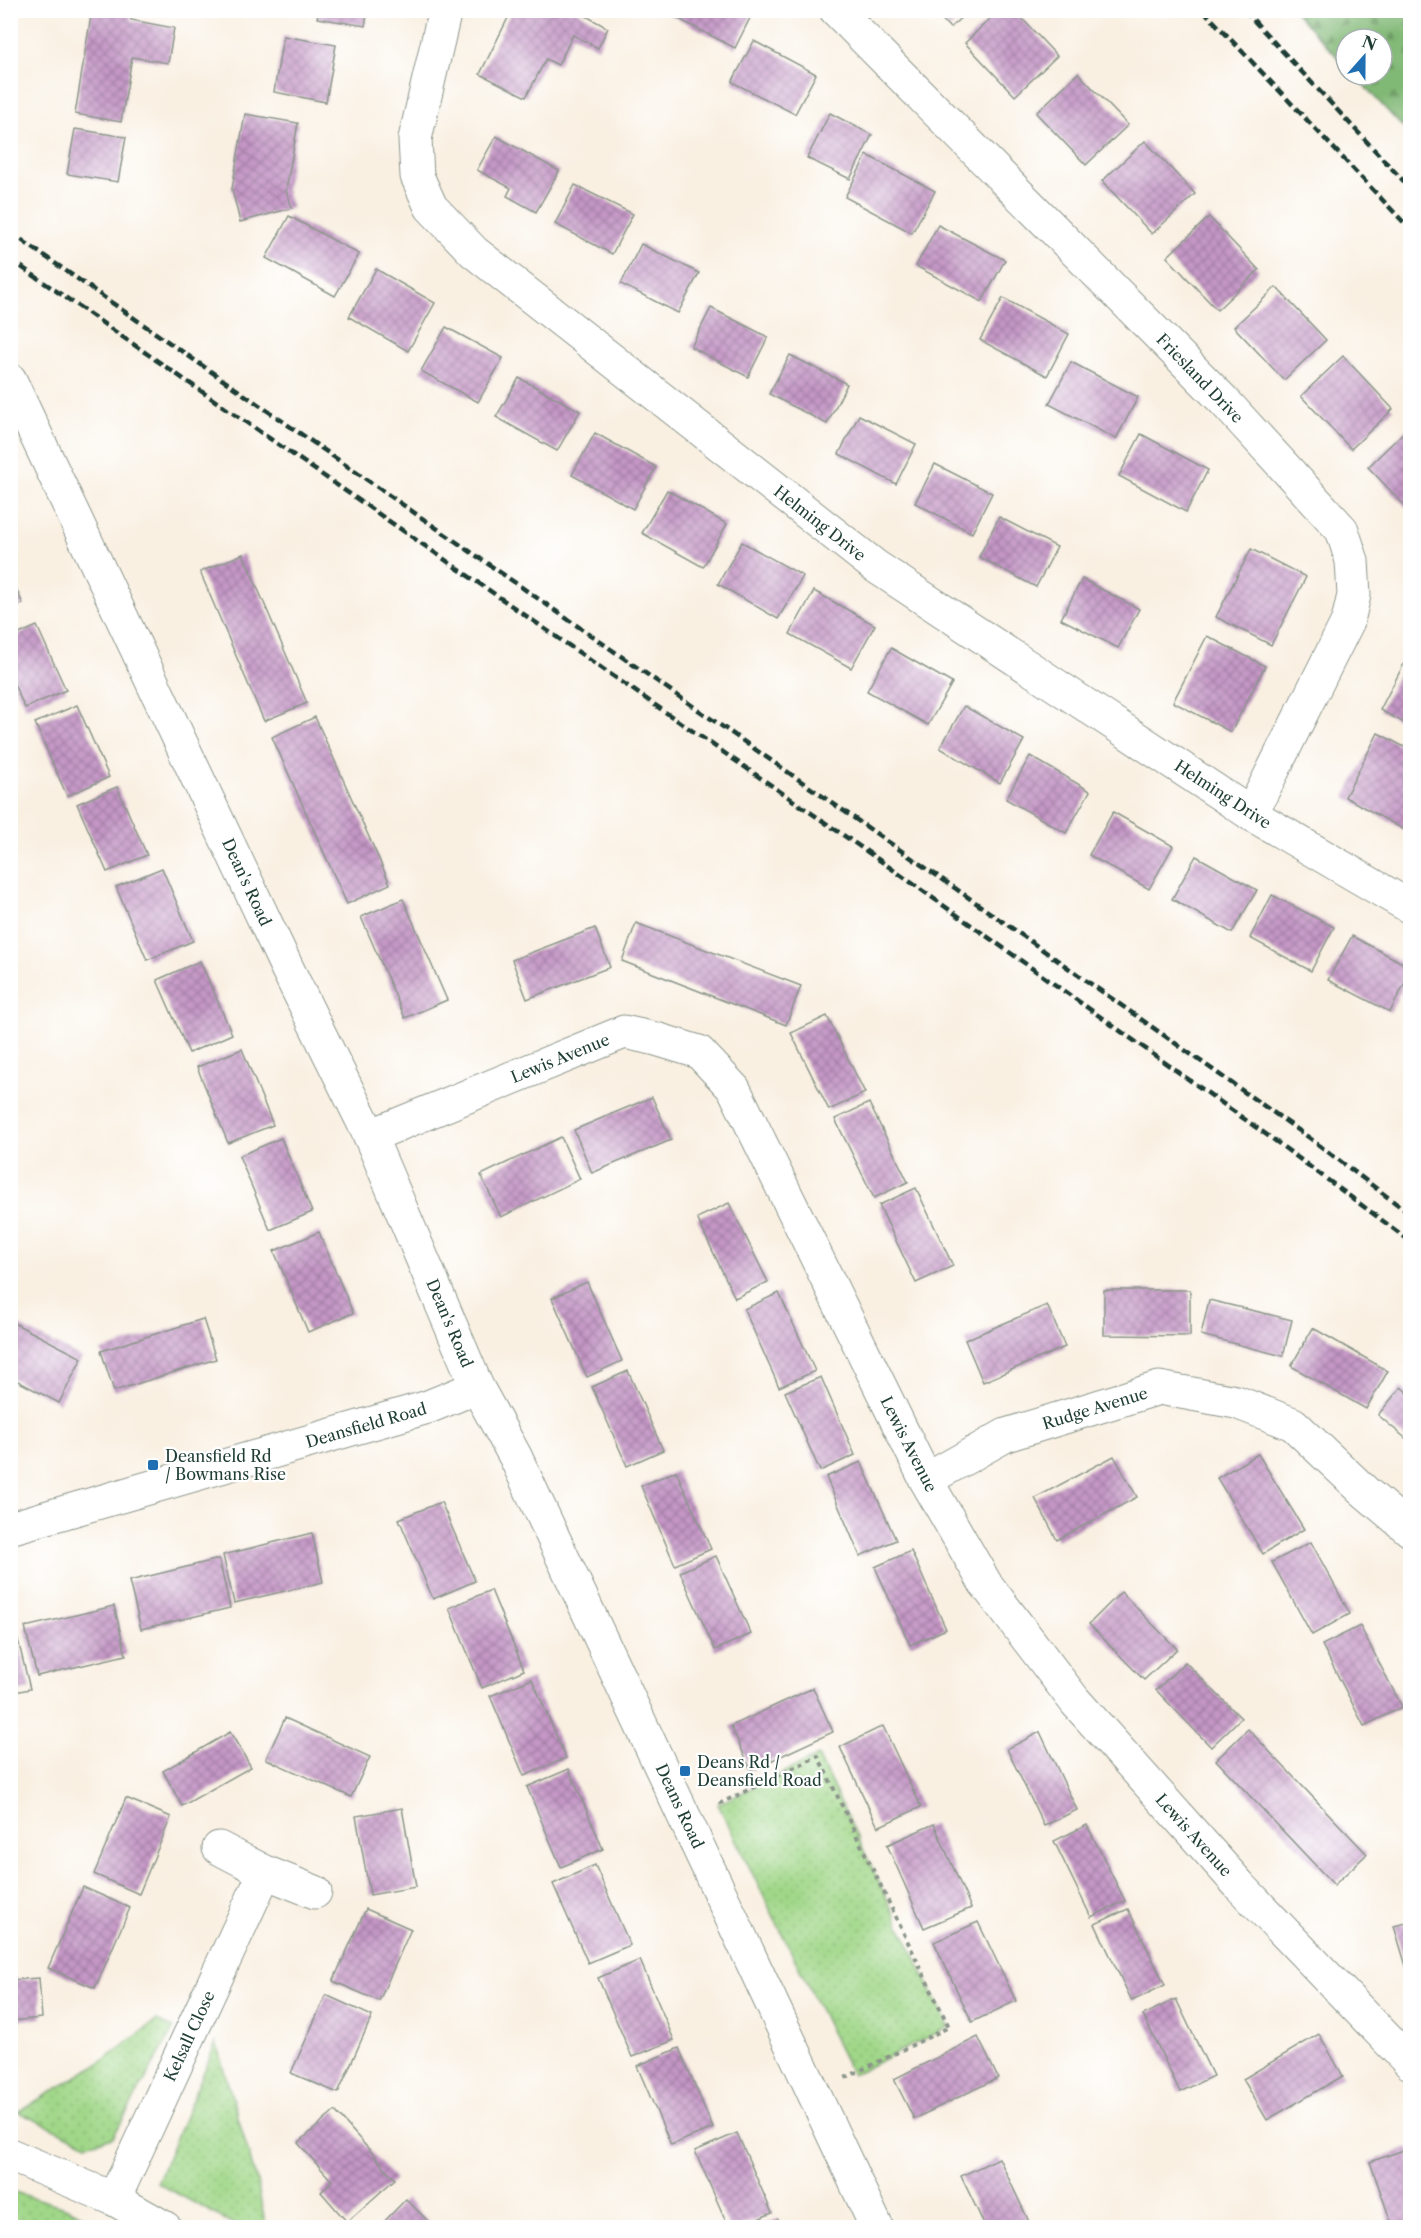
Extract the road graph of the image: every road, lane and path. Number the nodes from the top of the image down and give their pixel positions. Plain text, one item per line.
1 (445, 10) edge
2 (836, 10) edge
3 (10, 380) edge
4 (1251, 814) junction
5 (1410, 907) edge
6 (370, 1136) junction
7 (477, 1387) junction
8 (926, 1480) junction
9 (10, 1528) edge
10 (1410, 1530) edge
11 (686, 1821) junction
12 (219, 1848) dead end
13 (265, 1872) junction
14 (315, 1892) dead end
15 (1410, 2063) edge
16 (814, 2092) junction
17 (10, 2155) edge
18 (114, 2199) junction
19 (165, 2228) edge
20 (877, 2228) edge

1 - 4 street, Helming Drive
2 - 4 street, Friesland Drive
3 - 6 street, Dean's Road
4 - 5 street, Helming Drive
6 - 7 street, Dean's Road
6 - 8 street, Lewis Avenue
7 - 9 street, Deansfield Road
7 - 11 street, Deans Road
8 - 10 street, Rudge Avenue
8 - 15 street, Lewis Avenue
11 - 16 street, Deans Road
11 - 16 path
12 - 13 street
13 - 14 street
13 - 18 street, Kelsall Close
16 - 20 street, Deans Road
17 - 18 street
18 - 19 street

